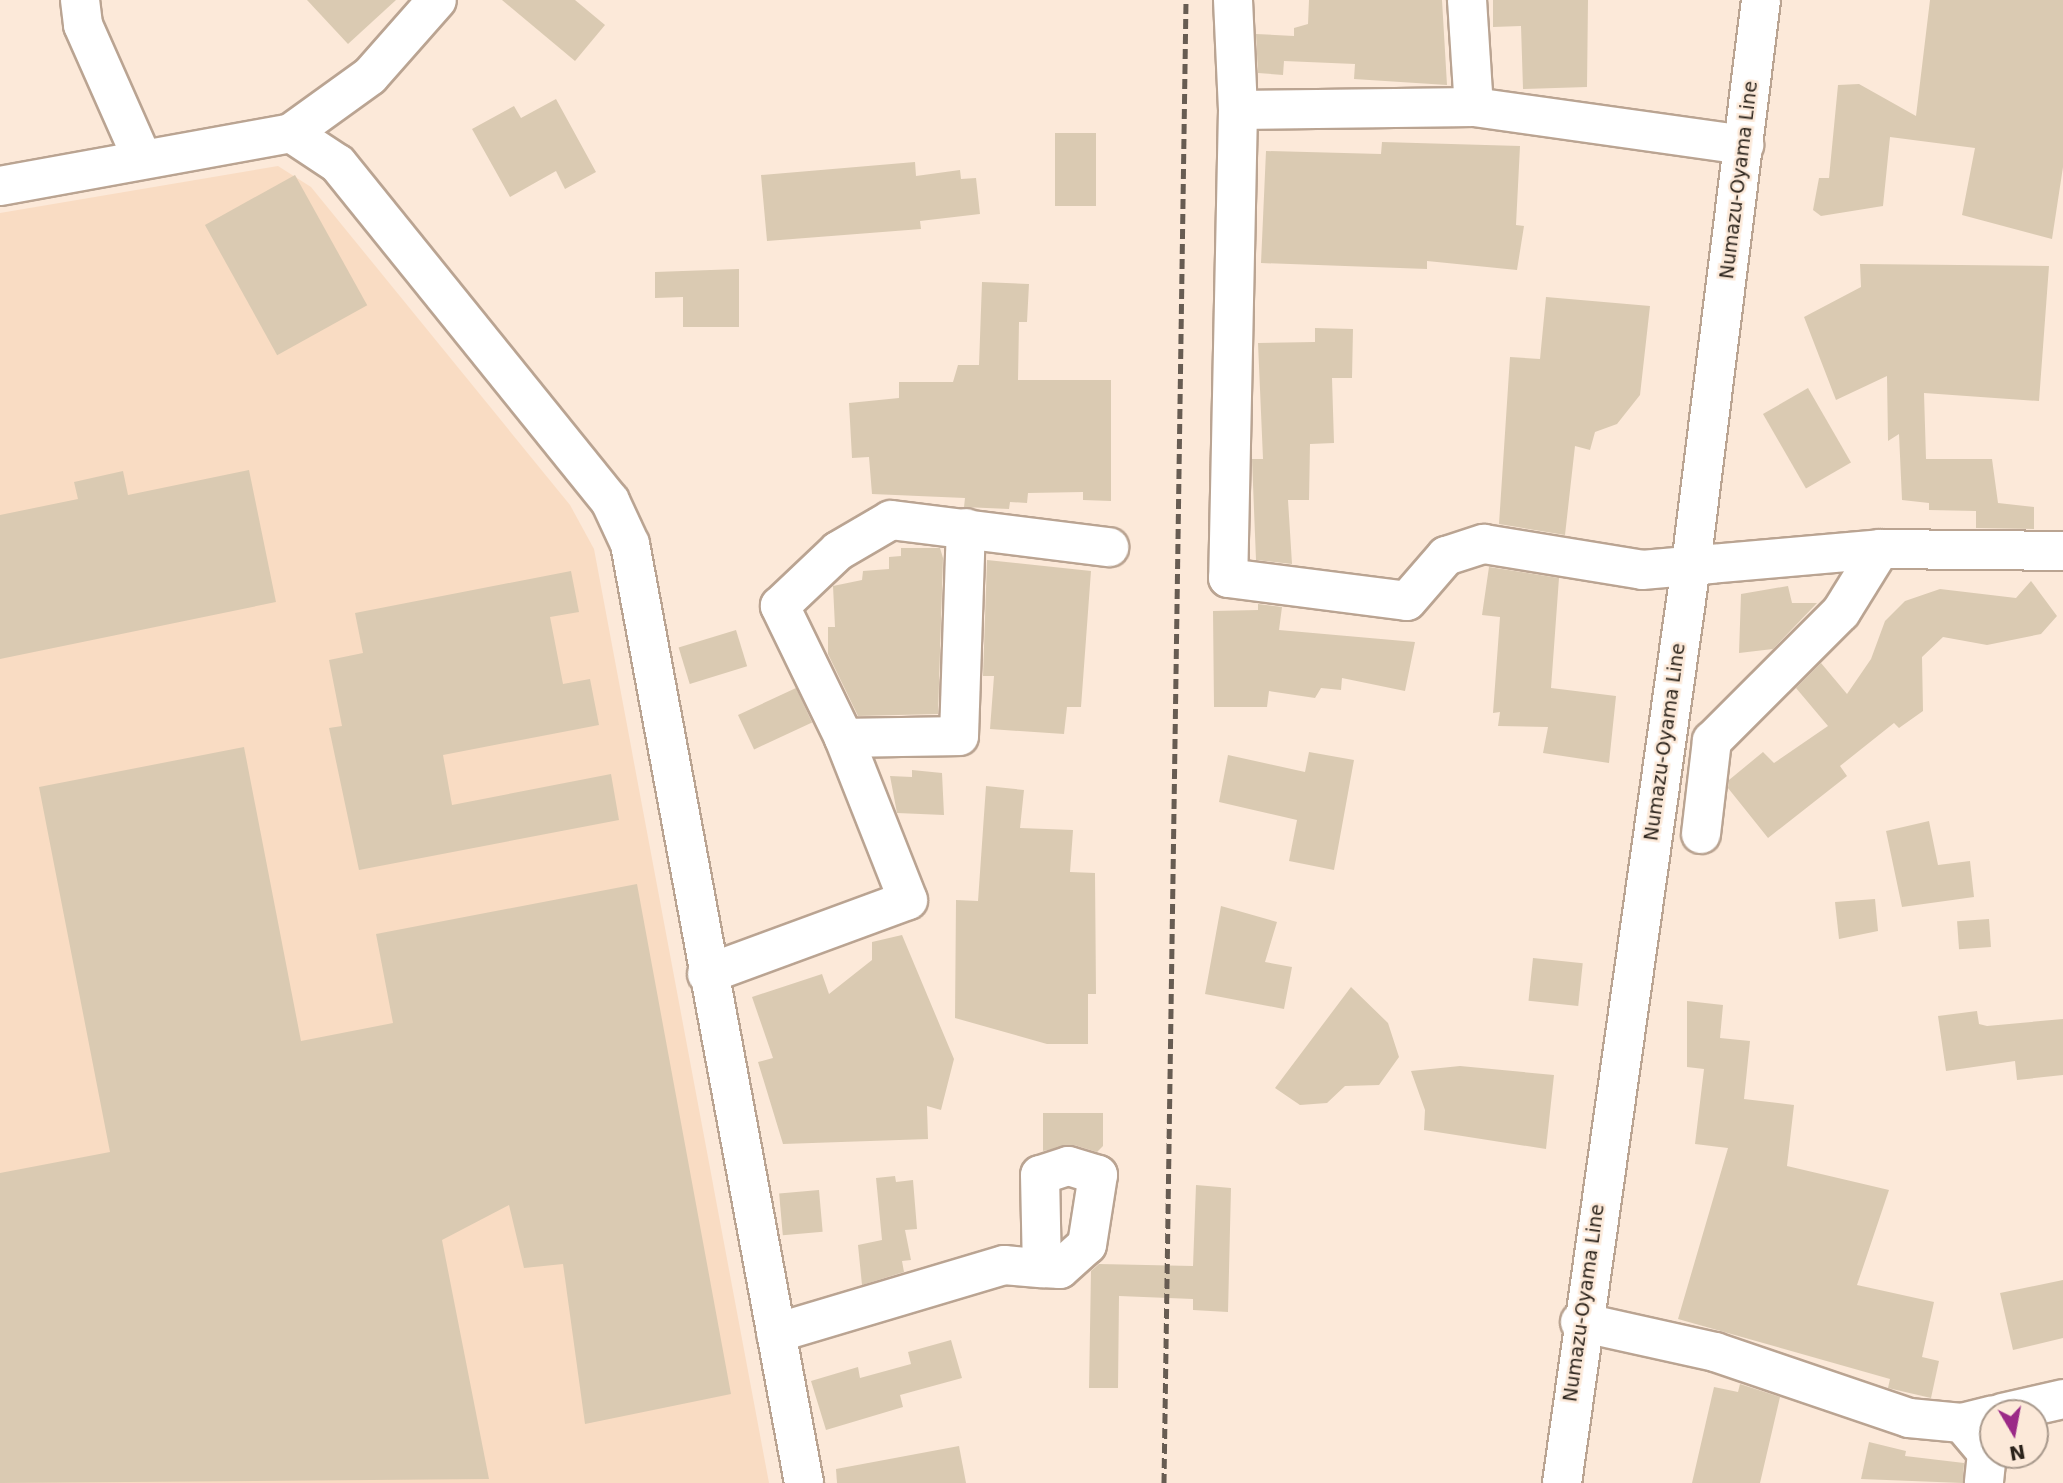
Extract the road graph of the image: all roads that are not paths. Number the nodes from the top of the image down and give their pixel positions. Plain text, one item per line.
1 (80, 0) edge
2 (1233, 0) edge
3 (1467, 0) edge
4 (1761, 0) edge
5 (424, 5) edge
6 (1474, 107) junction
7 (1238, 110) junction
8 (291, 133) junction
9 (1744, 145) junction
10 (142, 158) junction
11 (1, 183) edge
12 (966, 528) junction
13 (1109, 547) dead end
14 (1880, 549) junction
15 (2063, 551) edge
16 (1690, 565) junction
17 (844, 738) junction
18 (1701, 834) dead end
19 (707, 974) junction
20 (1042, 1268) dead end
21 (1580, 1322) junction
22 (776, 1333) junction
23 (1978, 1419) edge
24 (804, 1483) edge
25 (1562, 1483) edge
26 (1984, 1483) edge

1 - 10 street
2 - 7 street
3 - 6 street
4 - 9 street, Numazu-Oyama Line
5 - 8 street
6 - 7 street
6 - 9 street
7 - 16 street
8 - 10 street
8 - 19 street
9 - 16 street, Numazu-Oyama Line
10 - 11 street
12 - 13 street
12 - 17 street
12 - 17 street
14 - 15 street
14 - 16 street
14 - 18 street
16 - 21 street, Numazu-Oyama Line
17 - 19 street
19 - 22 street
20 - 22 street
21 - 23 street
21 - 25 street, Numazu-Oyama Line
22 - 24 street
23 - 26 street

